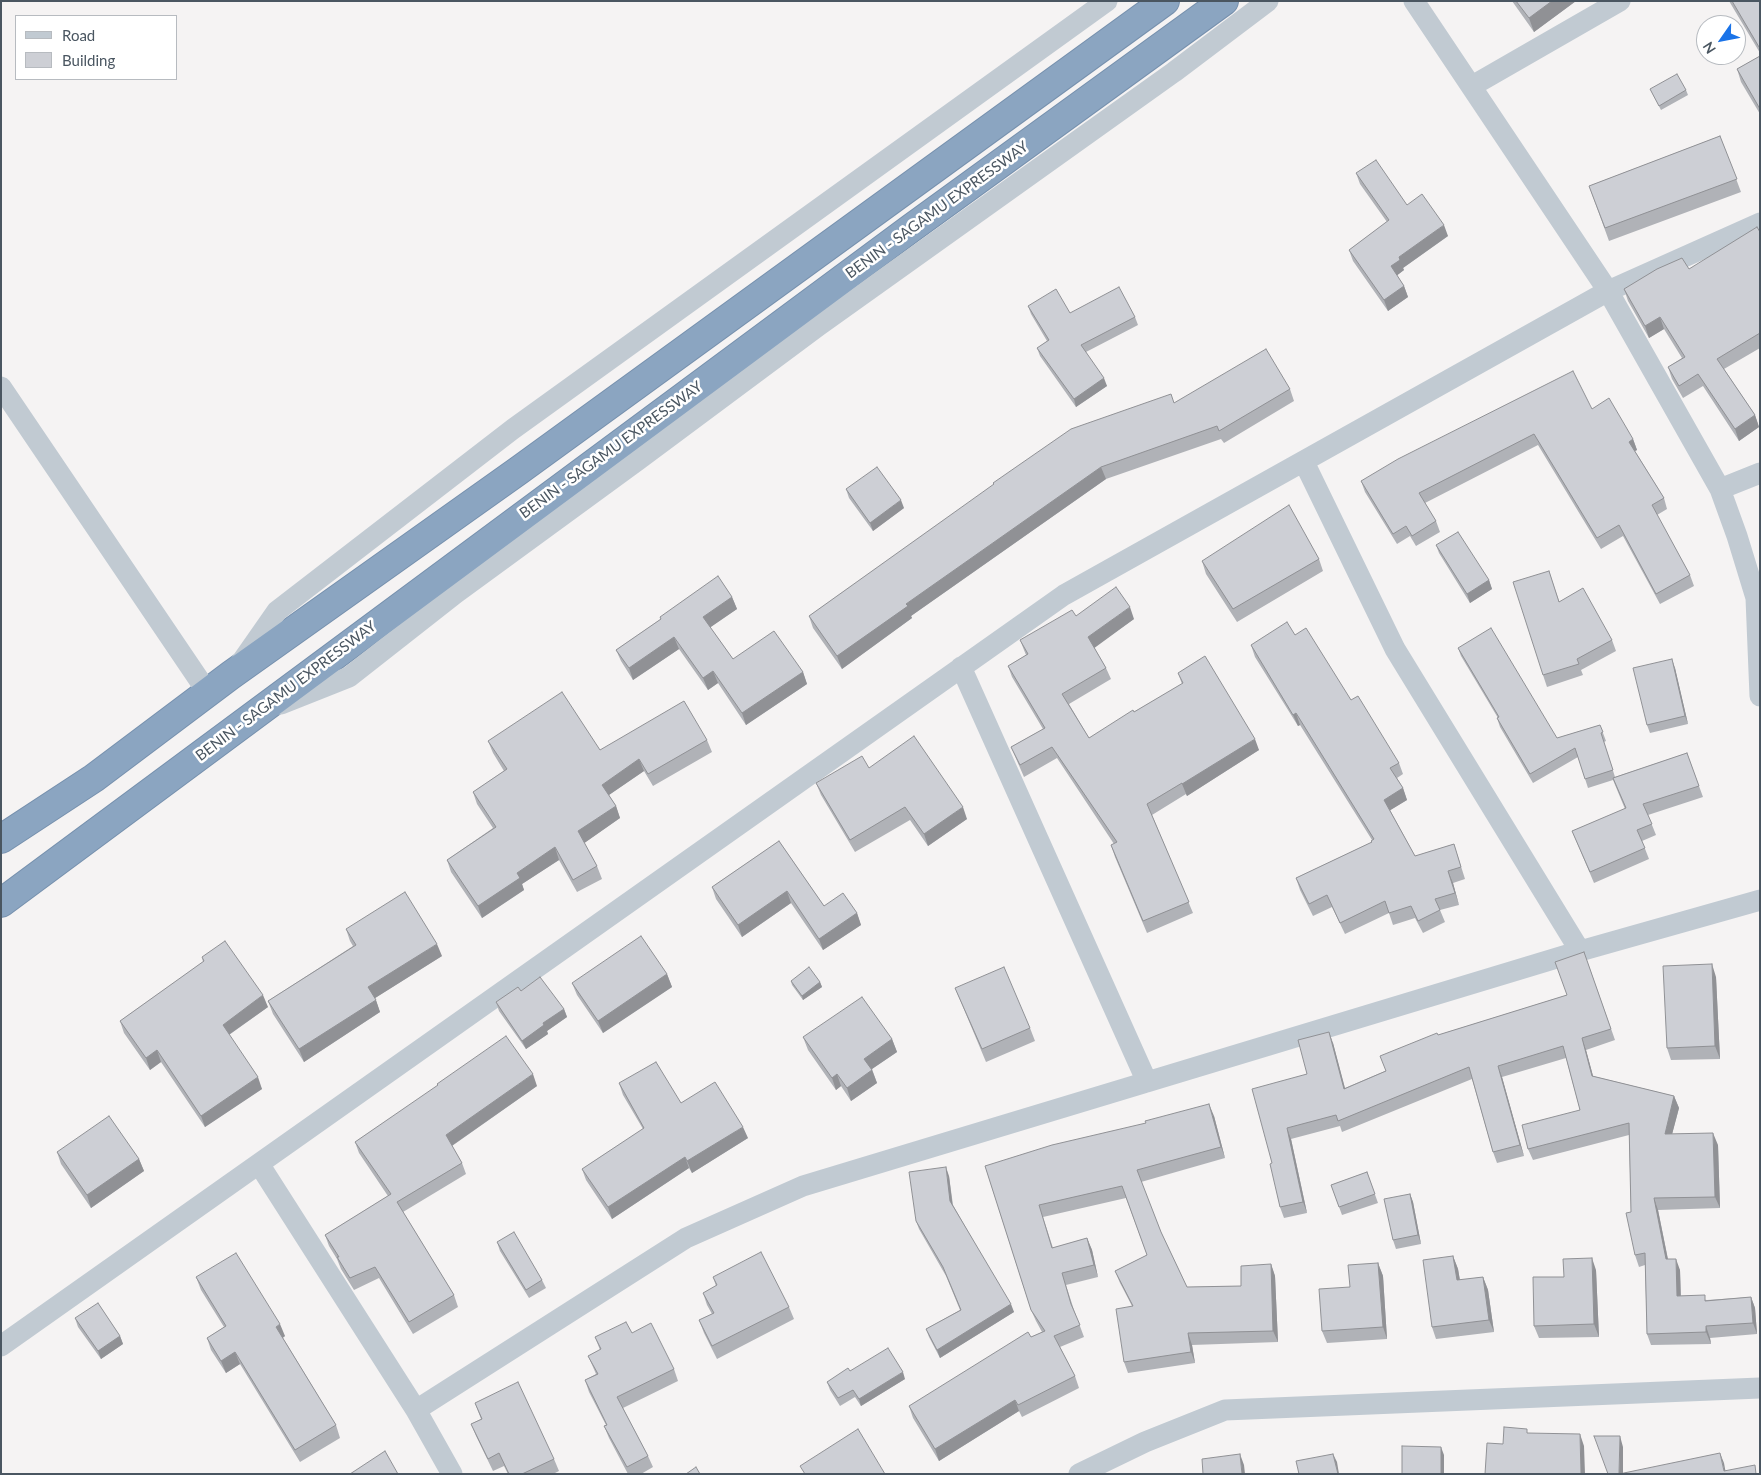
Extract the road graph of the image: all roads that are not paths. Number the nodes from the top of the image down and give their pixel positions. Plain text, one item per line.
1 (1107, 1) edge
2 (1165, 1) edge
3 (1224, 1) edge
4 (1268, 1) edge
5 (1414, 1) edge
6 (1620, 1) edge
7 (1472, 86) junction
8 (1760, 223) edge
9 (1608, 291) junction
10 (1, 387) edge
11 (1304, 462) junction
12 (1760, 473) edge
13 (1720, 489) junction
14 (961, 667) junction
15 (231, 675) junction
16 (208, 693) junction
17 (1760, 696) edge
18 (255, 714) junction
19 (1, 839) edge
20 (1760, 900) edge
21 (1, 903) edge
22 (1580, 951) junction
23 (1147, 1082) junction
24 (259, 1164) junction
25 (1, 1346) edge
26 (1760, 1388) edge
27 (416, 1410) junction
28 (452, 1474) edge
29 (1079, 1474) edge

1 - 15 street
2 - 15 highway
3 - 18 highway, BENIN - SAGAMU EXPRESSWAY
4 - 18 street
5 - 7 street
6 - 7 street
7 - 9 street
8 - 9 street
9 - 11 street
9 - 13 street
10 - 16 street
11 - 14 street
11 - 22 street
12 - 13 street
13 - 17 street
14 - 23 street
14 - 24 street
15 - 16 highway
16 - 19 highway
18 - 21 highway, BENIN - SAGAMU EXPRESSWAY
20 - 22 street
22 - 23 street
23 - 27 street
24 - 25 street
24 - 27 street
26 - 29 street
27 - 28 street

